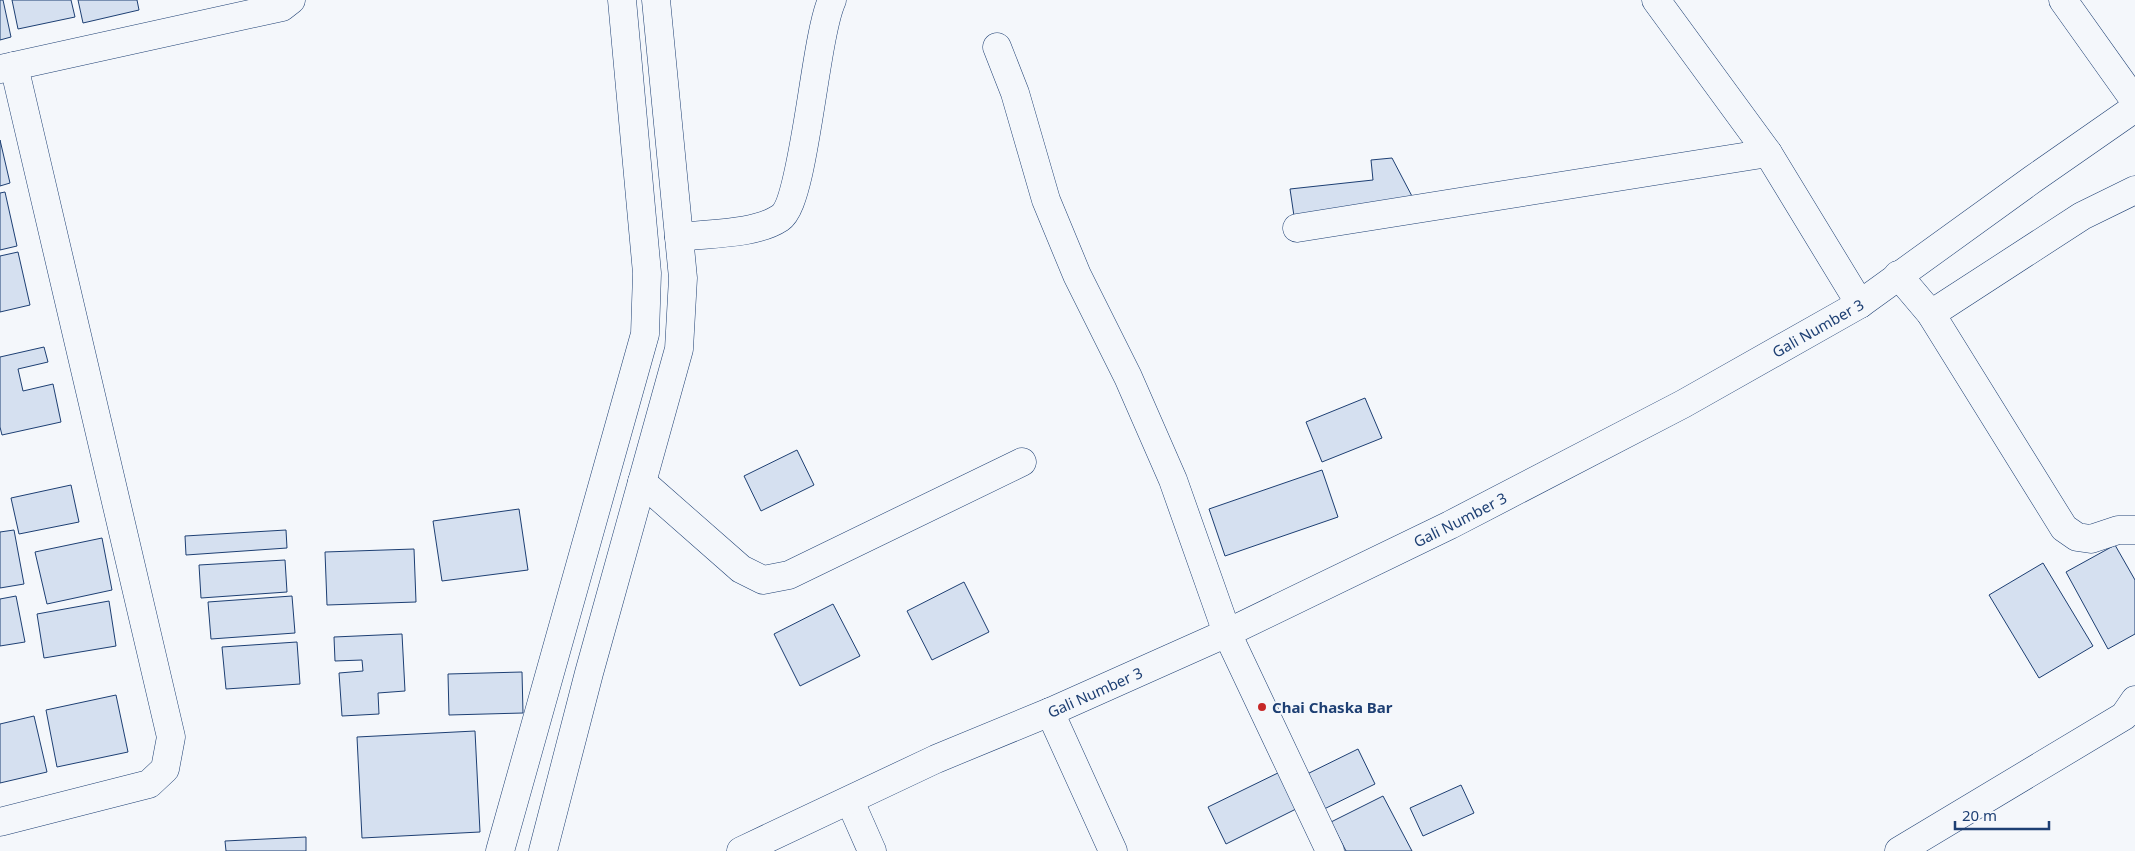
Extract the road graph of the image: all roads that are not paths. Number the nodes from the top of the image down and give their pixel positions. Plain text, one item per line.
1 (291, 0) edge
2 (622, 0) edge
3 (656, 0) edge
4 (832, 0) edge
5 (1656, 0) edge
6 (2063, 0) edge
7 (997, 47) dead end
8 (7, 68) edge
9 (2135, 101) edge
10 (2135, 108) edge
11 (1768, 153) junction
12 (2135, 190) edge
13 (1297, 228) dead end
14 (679, 237) junction
15 (1898, 275) junction
16 (1860, 304) junction
17 (1930, 314) junction
18 (1022, 462) dead end
19 (642, 482) junction
20 (2135, 530) edge
21 (1227, 633) junction
22 (2135, 700) edge
23 (1050, 712) junction
24 (850, 801) junction
25 (0, 822) edge
26 (500, 851) edge
27 (544, 851) edge
28 (741, 851) edge
29 (872, 851) edge
30 (1113, 851) edge
31 (1330, 851) edge
32 (1899, 851) edge

1 - 8 street
2 - 26 street
3 - 14 street
4 - 14 street
5 - 11 street
6 - 9 street
7 - 21 street
8 - 25 street
10 - 15 street, Gali Number 3
11 - 13 street
11 - 16 street
12 - 17 street
14 - 19 street
15 - 16 street, Gali Number 3
15 - 17 street
16 - 21 street, Gali Number 3
17 - 20 street
18 - 19 street
19 - 27 street
21 - 23 street, Gali Number 3
21 - 31 street
22 - 32 street
23 - 24 street, Gali Number 3
23 - 30 street
24 - 28 street, Gali Number 3
24 - 29 street

